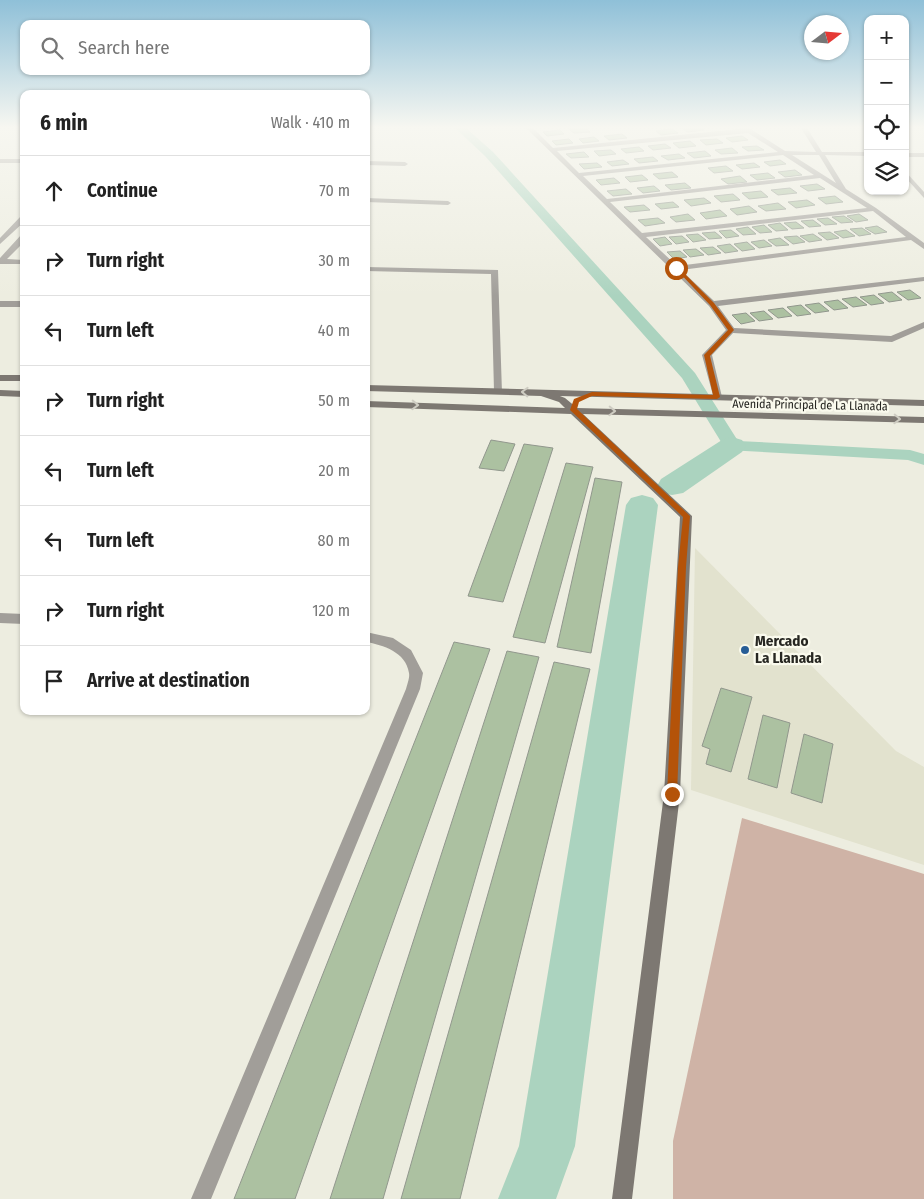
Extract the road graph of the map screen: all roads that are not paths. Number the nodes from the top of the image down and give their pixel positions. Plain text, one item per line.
1 (587, 184) edge
2 (751, 184) edge
3 (833, 184) edge
4 (841, 184) edge
5 (914, 184) edge
6 (846, 192) junction
7 (924, 196) edge
8 (370, 200) edge
9 (604, 201) junction
10 (448, 202) dead end
11 (874, 209) junction
12 (20, 222) edge
13 (640, 235) junction
14 (912, 238) junction
15 (20, 241) edge
16 (0, 242) edge
17 (924, 247) edge
18 (0, 261) edge
19 (20, 262) edge
20 (676, 268) junction
21 (370, 269) edge
22 (924, 279) edge
23 (0, 304) edge
24 (20, 304) edge
25 (712, 304) junction
26 (924, 325) edge
27 (732, 330) junction
28 (0, 378) edge
29 (20, 378) edge
30 (370, 388) edge
31 (499, 391) junction
32 (0, 393) edge
33 (543, 393) junction
34 (20, 394) edge
35 (592, 394) junction
36 (717, 397) junction
37 (924, 403) edge
38 (370, 404) edge
39 (573, 410) junction
40 (924, 420) edge
41 (0, 618) edge
42 (20, 619) edge
43 (370, 638) edge
44 (201, 1199) edge
45 (622, 1199) edge

1 - 9 street
2 - 9 street
3 - 6 street
4 - 6 street
5 - 7 street
6 - 11 street
8 - 10 street
9 - 13 street
11 - 13 street
11 - 14 street
12 - 16 street
13 - 20 street
14 - 17 street
14 - 20 street
15 - 18 street
18 - 19 street
20 - 25 street
21 - 31 street
22 - 25 street
23 - 24 street
25 - 27 street
26 - 27 street
27 - 36 street
28 - 29 main road
30 - 31 main road, Avenida Principal de La Llanada
33 -> 31 main road, Avenida Principal de La Llanada
32 - 34 main road
33 - 35 main road, Avenida Principal de La Llanada
33 - 39 main road
35 - 36 main road, Avenida Principal de La Llanada
35 - 39 main road
36 - 37 main road, Avenida Principal de La Llanada
38 -> 39 main road, Avenida Principal de La Llanada
39 -> 40 main road, Avenida Principal de La Llanada
39 - 45 main road
41 - 42 street
43 - 44 street

